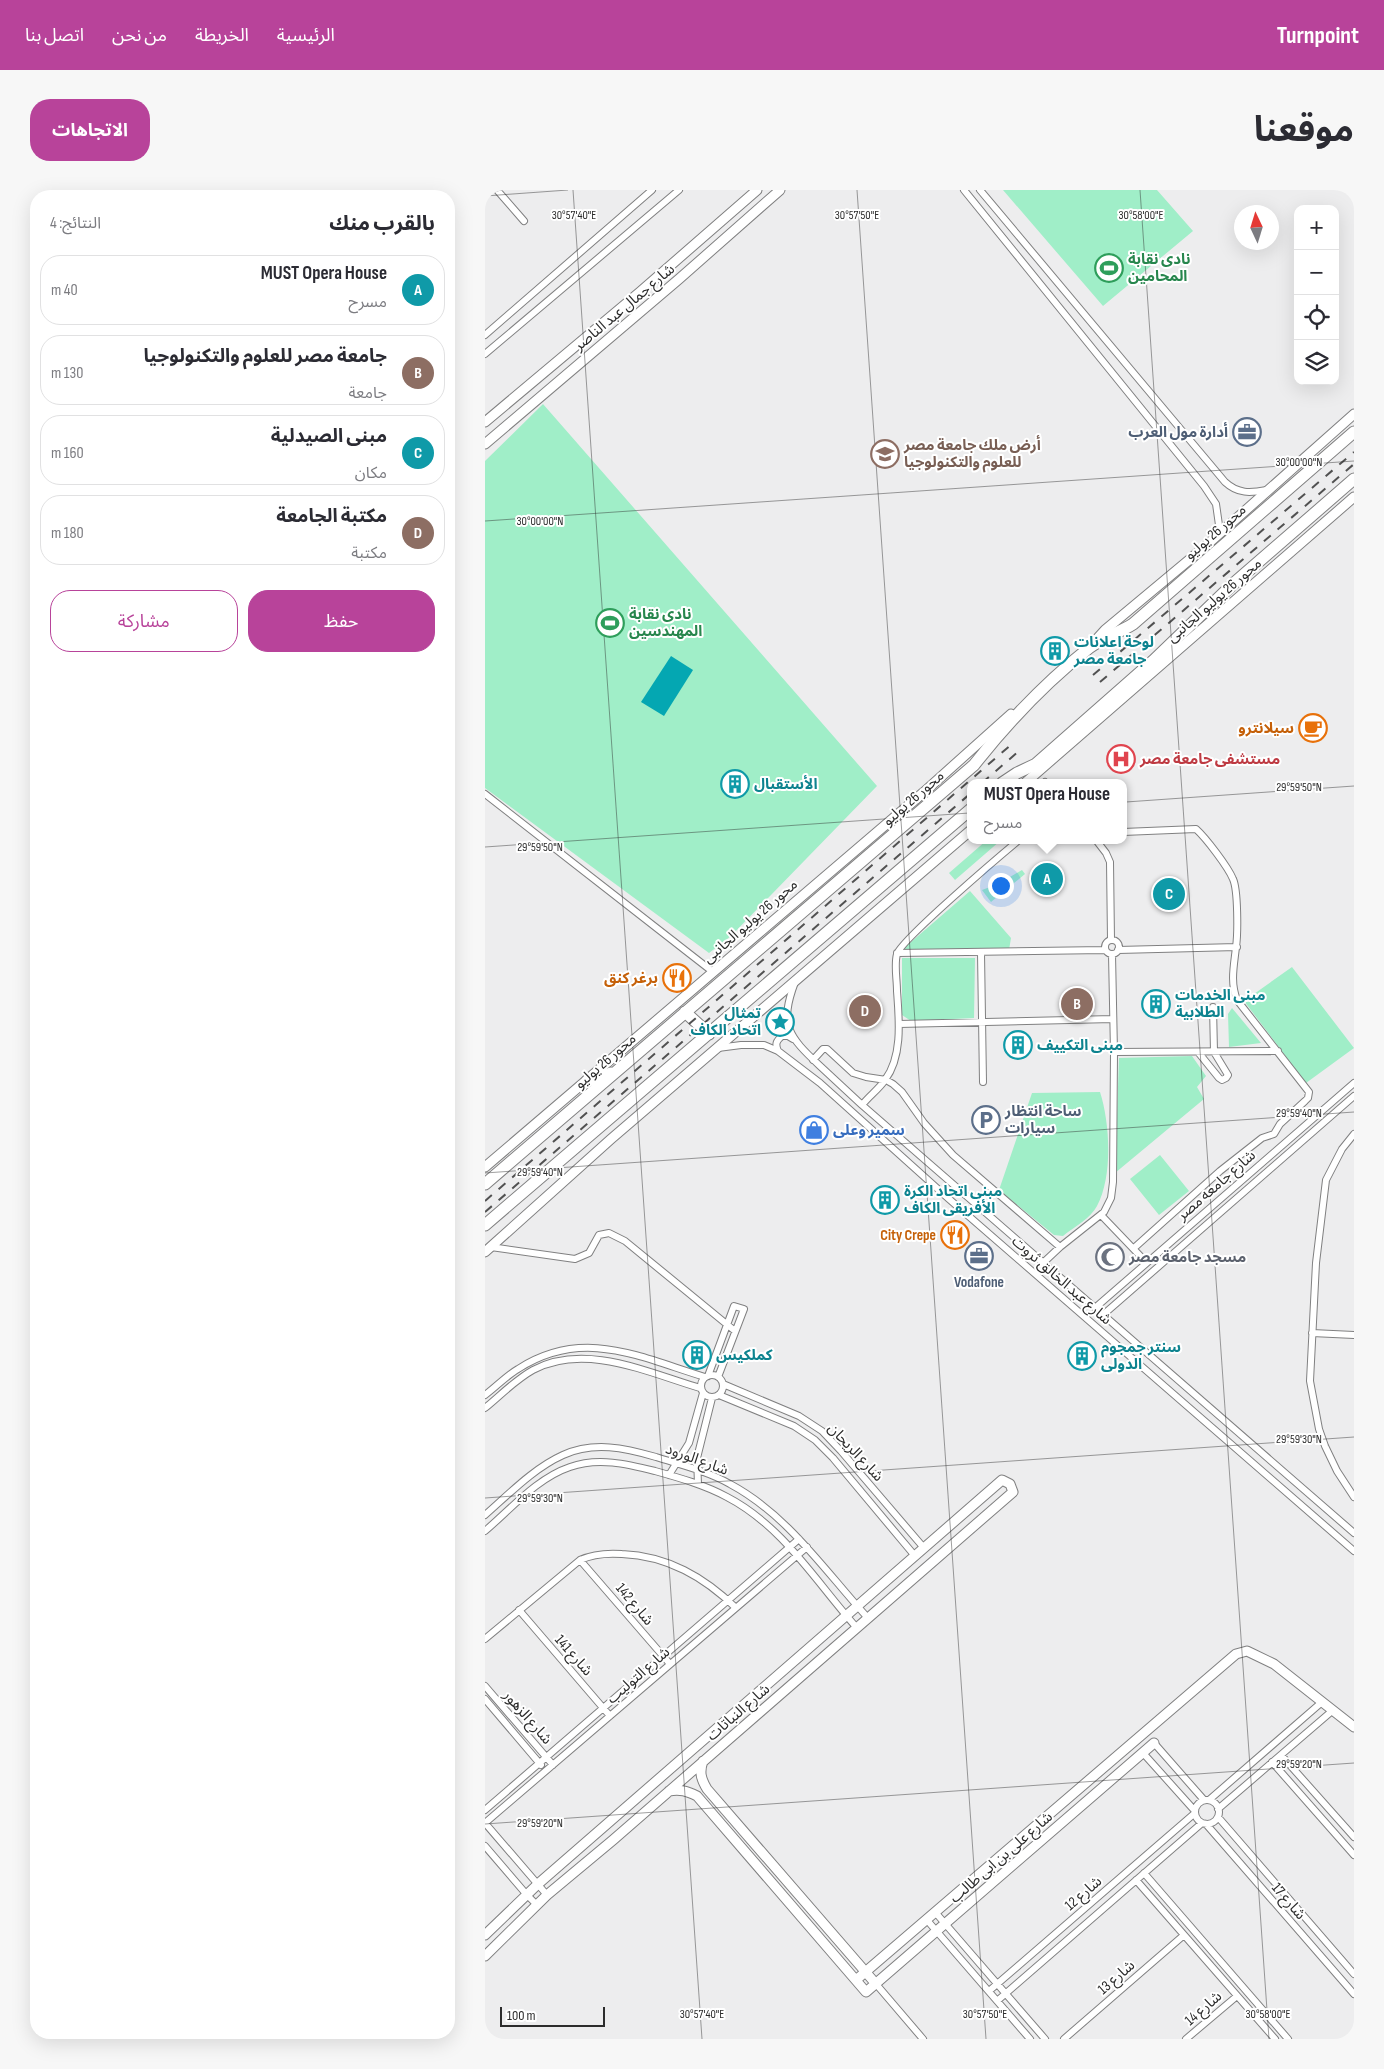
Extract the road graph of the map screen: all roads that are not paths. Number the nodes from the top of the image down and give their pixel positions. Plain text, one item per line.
1 (497, 190) edge
2 (652, 190) edge
3 (679, 190) edge
4 (757, 190) edge
5 (779, 190) edge
6 (964, 190) edge
7 (980, 190) edge
8 (524, 221) dead end
9 (669, 267) junction
10 (679, 279) junction
11 (640, 292) junction
12 (651, 302) junction
13 (485, 335) edge
14 (485, 354) edge
15 (1354, 414) edge
16 (485, 422) edge
17 (1354, 432) edge
18 (485, 444) edge
19 (1354, 478) edge
20 (1267, 490) junction
21 (1354, 497) edge
22 (1220, 532) junction
23 (1090, 647) junction
24 (1033, 697) junction
25 (1112, 701) junction
26 (1008, 779) edge
27 (1029, 779) edge
28 (924, 792) junction
29 (485, 794) edge
30 (932, 801) junction
31 (967, 812) edge
32 (1127, 832) edge
33 (967, 833) edge
34 (1014, 844) edge
35 (1099, 844) edge
36 (1111, 940) junction
37 (1237, 946) junction
38 (1105, 950) junction
39 (1118, 950) junction
40 (897, 953) junction
41 (981, 953) junction
42 (1112, 954) junction
43 (713, 972) junction
44 (796, 979) junction
45 (1213, 1007) dead end
46 (685, 1012) junction
47 (1113, 1020) junction
48 (982, 1021) junction
49 (899, 1024) junction
50 (709, 1034) junction
51 (794, 1040) junction
52 (716, 1048) junction
53 (778, 1051) junction
54 (1278, 1051) junction
55 (1114, 1052) junction
56 (1198, 1052) junction
57 (1214, 1052) junction
58 (813, 1060) junction
59 (617, 1070) junction
60 (886, 1080) junction
61 (587, 1081) junction
62 (983, 1082) dead end
63 (1354, 1084) edge
64 (1354, 1096) edge
65 (862, 1105) junction
66 (1354, 1134) edge
67 (485, 1167) edge
68 (485, 1184) edge
69 (1101, 1215) junction
70 (485, 1225) edge
71 (1060, 1247) junction
72 (1134, 1248) junction
73 (488, 1250) edge
74 (1044, 1262) junction
75 (1146, 1262) junction
76 (1096, 1307) junction
77 (1104, 1314) junction
78 (727, 1324) junction
79 (735, 1331) junction
80 (1312, 1333) junction
81 (1354, 1336) edge
82 (571, 1348) junction
83 (572, 1359) junction
84 (706, 1376) junction
85 (718, 1377) junction
86 (723, 1384) junction
87 (702, 1391) junction
88 (485, 1396) edge
89 (715, 1397) junction
90 (485, 1408) edge
91 (841, 1451) junction
92 (833, 1458) junction
93 (678, 1464) junction
94 (697, 1470) junction
95 (669, 1475) junction
96 (526, 1480) junction
97 (698, 1484) junction
98 (533, 1490) junction
99 (1354, 1497) edge
100 (505, 1498) junction
101 (513, 1507) junction
102 (485, 1514) edge
103 (485, 1531) edge
104 (1354, 1533) edge
105 (799, 1539) junction
106 (807, 1547) junction
107 (790, 1548) junction
108 (924, 1548) junction
109 (1354, 1551) edge
110 (797, 1556) junction
111 (915, 1556) junction
112 (580, 1560) junction
113 (728, 1601) junction
114 (858, 1606) junction
115 (736, 1608) junction
116 (519, 1610) junction
117 (847, 1616) junction
118 (868, 1618) junction
119 (857, 1628) junction
120 (485, 1639) edge
121 (663, 1657) junction
122 (670, 1664) junction
123 (485, 1686) edge
124 (485, 1699) edge
125 (1322, 1702) junction
126 (604, 1708) junction
127 (1332, 1711) junction
128 (610, 1716) junction
129 (1354, 1727) edge
130 (1154, 1743) joint
131 (1143, 1753) junction
132 (1281, 1755) junction
133 (546, 1757) junction
134 (703, 1760) junction
135 (1272, 1762) junction
136 (539, 1763) junction
137 (553, 1765) junction
138 (545, 1771) junction
139 (669, 1791) junction
140 (1207, 1800) junction
141 (1218, 1809) junction
142 (485, 1810) edge
143 (1195, 1812) junction
144 (1218, 1817) junction
145 (485, 1823) edge
146 (1204, 1824) junction
147 (1354, 1837) edge
148 (485, 1846) edge
149 (1354, 1855) edge
150 (1144, 1874) junction
151 (1136, 1880) junction
152 (538, 1884) junction
153 (527, 1895) junction
154 (547, 1895) junction
155 (537, 1904) junction
156 (935, 1912) junction
157 (926, 1919) junction
158 (945, 1924) junction
159 (937, 1931) junction
160 (485, 1935) edge
161 (1184, 1935) junction
162 (485, 1956) edge
163 (1353, 1970) edge
164 (865, 1972) junction
165 (856, 1980) junction
166 (875, 1984) junction
167 (997, 1984) junction
168 (989, 1991) junction
169 (1005, 1993) junction
170 (1354, 1994) edge
171 (1237, 1996) junction
172 (997, 2001) junction
173 (923, 2039) edge
174 (1030, 2039) edge
175 (1045, 2039) edge
176 (1064, 2039) edge
177 (1186, 2039) edge
178 (1275, 2039) edge
179 (1288, 2039) edge

1 - 8 street
2 - 13 street
3 - 14 street
4 - 9 street, شارع جمال عبد الناصر
5 - 10 street, شارع جمال عبد الناصر
6 - 22 street
7 - 20 street
9 - 10 street
9 - 11 street, شارع جمال عبد الناصر
10 - 12 street, شارع جمال عبد الناصر
11 - 12 street
11 - 16 street, شارع جمال عبد الناصر
12 - 18 street, شارع جمال عبد الناصر
15 - 20 street
17 - 23 highway, محور 26 يوليو
19 - 25 highway
20 - 22 street
21 - 25 street, محور 26 يوليو الجانبى
22 - 23 street
23 - 24 highway, محور 26 يوليو
24 - 28 street, محور 26 يوليو الجانبى
24 - 30 highway, محور 26 يوليو
25 - 26 highway
25 - 27 street, محور 26 يوليو الجانبى
28 - 30 highway
28 - 43 street, محور 26 يوليو الجانبى
29 - 43 street
30 - 46 highway, محور 26 يوليو
31 - 50 highway
32 - 37 street
33 - 44 street
34 - 40 street
35 - 36 street
36 - 38 street
36 - 39 street
37 - 39 street
37 - 54 street
38 - 41 street
38 - 42 street
39 - 42 street
40 - 41 street
40 - 49 street
41 - 48 street
42 - 47 street
43 - 61 street, محور 26 يوليو الجانبى
44 - 51 street, شارع عبد الخالق ثروت
44 - 52 street
45 - 57 street
46 - 50 highway
46 - 59 highway, محور 26 يوليو
47 - 48 street
47 - 55 street
48 - 49 street
48 - 62 street
49 - 60 street
50 - 70 highway
51 - 53 street
51 - 58 street, شارع عبد الخالق ثروت
52 - 53 street, شارع عبد الخالق ثروت
52 - 73 street
53 - 109 street, شارع عبد الخالق ثروت
54 - 57 street
54 - 72 street
55 - 56 street
55 - 69 street
56 - 57 street
56 - 57 street
58 - 60 street
58 - 65 street, شارع عبد الخالق ثروت
59 - 61 highway
59 - 68 highway, محور 26 يوليو
60 - 65 street
60 - 71 street
61 - 67 street, محور 26 يوليو الجانبى
63 - 75 street, شارع جامعه مصر
64 - 77 street, شارع جامعه مصر
65 - 74 street, شارع عبد الخالق ثروت
66 - 80 street
69 - 71 street
69 - 72 street
71 - 74 street
72 - 75 street
73 - 78 street
74 - 76 street, شارع عبد الخالق ثروت
75 - 76 street, شارع جامعه مصر
76 - 77 street, شارع عبد الخالق ثروت
77 - 104 street, شارع عبد الخالق ثروت
78 - 79 street
78 - 79 street
78 - 84 street
79 - 85 street
80 - 81 street
80 - 99 street
82 - 83 street
82 - 84 street
82 - 88 street
83 - 87 street
83 - 90 street
84 - 85 street
84 - 87 street
85 - 86 street
86 - 89 street
86 - 91 street, شارع الريحان
87 - 89 street
87 - 93 street
89 - 92 street, شارع الريحان
89 - 94 street
91 - 92 street
91 - 108 street, شارع الريحان
92 - 111 street, شارع الريحان
93 - 94 street, شارع الورود
93 - 95 street
93 - 96 street, شارع الورود
94 - 97 street
94 - 105 street, شارع الورود
95 - 97 street, شارع الورود
95 - 98 street, شارع الورود
96 - 98 street
96 - 100 street, شارع الورود
97 - 107 street, شارع الورود
98 - 101 street, شارع الورود
100 - 101 street
100 - 102 street, شارع الورود
101 - 103 street, شارع الورود
105 - 106 street, شارع الورود
105 - 107 street, شارع التوليب
106 - 110 street, شارع التوليب
106 - 114 street, شارع الورود
107 - 110 street, شارع الورود
107 - 113 street, شارع التوليب
108 - 111 street, شارع النباتات
108 - 118 street, شارع النباتات
110 - 115 street, شارع التوليب
110 - 117 street, شارع الورود
111 - 114 street, شارع النباتات
112 - 113 street
112 - 116 street
112 - 121 street, شارع 142
113 - 115 street
113 - 121 street, شارع التوليب
114 - 117 street, شارع النباتات
114 - 118 street, شارع الورود
115 - 122 street, شارع التوليب
116 - 120 street
116 - 126 street, شارع 141
117 - 119 street, شارع الورود
117 - 152 street, شارع النباتات
118 - 119 street, شارع النباتات
119 - 134 street, شارع النباتات
121 - 122 street, شارع 142
121 - 126 street, شارع التوليب
122 - 128 street, شارع التوليب
123 - 133 street, شارع الزهور
124 - 136 street, شارع الزهور
125 - 127 street
125 - 140 street
125 - 156 street, شارع على بن ابى طالب
126 - 128 street, شارع 141
126 - 133 street, شارع التوليب
127 - 129 street
127 - 132 street
128 - 137 street, شارع التوليب
130 - 131 street, شارع على بن ابى طالب
130 - 140 street
131 - 143 street
131 - 158 street, شارع على بن ابى طالب
132 - 135 street
132 - 147 street
133 - 136 street, شارع التوليب
133 - 137 street, شارع الزهور
134 - 139 street, شارع النباتات
134 - 164 street
135 - 141 street
135 - 149 street
136 - 138 street, شارع الزهور
136 - 142 street, شارع التوليب
137 - 138 street, شارع التوليب
138 - 145 street, شارع التوليب
139 - 154 street, شارع النباتات
139 - 165 street
140 - 141 street
140 - 143 street
141 - 144 street
143 - 146 street
143 - 167 street, شارع 12
144 - 146 street
144 - 163 street, شارع 17
145 - 152 street
146 - 150 street, شارع 12
146 - 170 street, شارع 17
148 - 153 street
150 - 151 street, شارع 12
150 - 179 street
151 - 161 street
151 - 169 street, شارع 12
152 - 153 street, شارع النباتات
152 - 154 street
153 - 155 street
153 - 160 street, شارع النباتات
154 - 155 street, شارع النباتات
155 - 162 street, شارع النباتات
156 - 157 street, شارع على بن ابى طالب
156 - 158 street
157 - 159 street
157 - 164 street, شارع على بن ابى طالب
158 - 159 street, شارع على بن ابى طالب
158 - 167 street
159 - 166 street, شارع على بن ابى طالب
159 - 168 street
161 - 171 street
161 - 176 street, شارع 13
164 - 165 street, شارع على بن ابى طالب
164 - 166 street
165 - 166 street, شارع على بن ابى طالب
166 - 173 street
167 - 168 street, شارع 12
167 - 169 street
168 - 172 street
169 - 172 street, شارع 12
169 - 175 street
171 - 177 street, شارع 14
171 - 178 street
172 - 174 street

